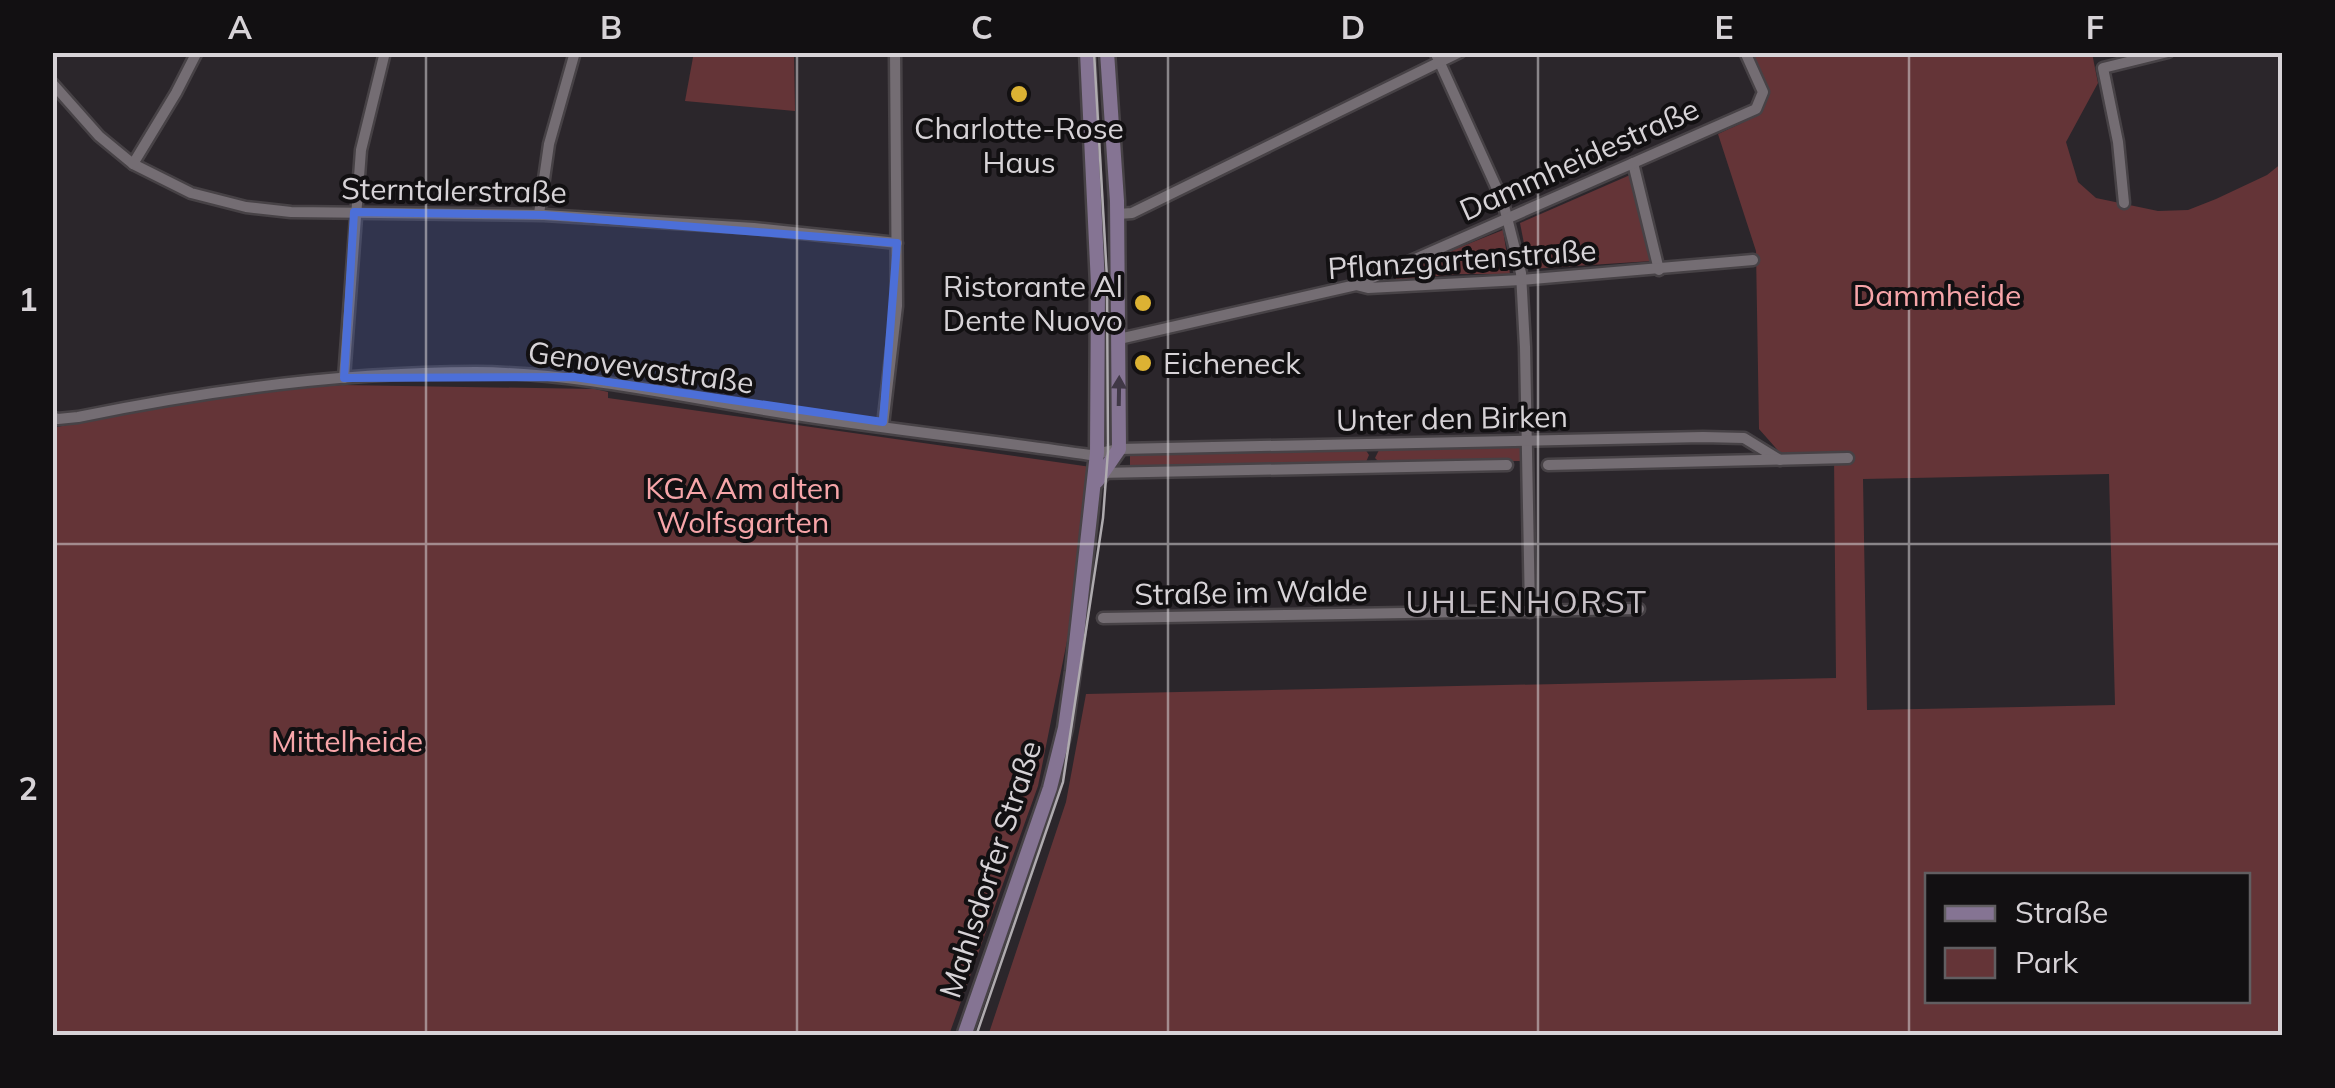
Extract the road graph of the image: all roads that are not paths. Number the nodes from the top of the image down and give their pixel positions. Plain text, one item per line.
1 (197, 52) edge
2 (385, 52) edge
3 (575, 52) edge
4 (895, 52) edge
5 (1087, 52) edge
6 (1108, 52) edge
7 (1460, 52) edge
8 (1744, 52) edge
9 (2168, 52) edge
10 (1437, 57) edge
11 (52, 83) edge
12 (1633, 163) junction
13 (133, 164) junction
14 (2124, 203) dead end
15 (354, 212) junction
16 (539, 214) junction
17 (1118, 214) junction
18 (1509, 218) junction
19 (898, 243) junction
20 (1753, 260) dead end
21 (1659, 270) junction
22 (1522, 280) junction
23 (1356, 285) junction
24 (1119, 338) junction
25 (344, 378) junction
26 (55, 418) edge
27 (882, 425) junction
28 (1527, 442) junction
29 (1119, 448) junction
30 (1097, 453) junction
31 (1848, 458) dead end
32 (1780, 460) junction
33 (1507, 464) dead end
34 (1548, 465) dead end
35 (1098, 475) junction
36 (1639, 609) dead end
37 (1530, 612) junction
38 (1103, 618) dead end
39 (964, 1036) edge

1 - 13 street
2 - 15 street
3 - 16 street
4 - 19 street
5 - 30 main road, Mahlsdorfer Straße
6 - 17 main road
7 - 10 street
8 - 12 street, Dammheidestraße
9 - 14 street
10 - 17 street
10 - 18 street
11 - 13 street, Sterntalerstraße
12 - 18 street, Dammheidestraße
12 - 21 street
13 - 15 street, Sterntalerstraße
15 - 16 street, Sterntalerstraße
15 - 25 street
16 - 19 street, Sterntalerstraße
17 - 24 main road
18 - 22 street
18 - 23 street, Dammheidestraße
19 - 27 street
20 - 21 street, Pflanzgartenstraße
21 - 22 street, Pflanzgartenstraße
22 - 23 street, Pflanzgartenstraße
22 - 28 street
23 - 24 street, Pflanzgartenstraße
29 -> 24 main road
25 - 26 street, Genovevastraße
25 - 27 street, Genovevastraße
27 - 30 street, Genovevastraße
28 - 29 street, Unter den Birken
28 - 32 street, Unter den Birken
28 - 37 street
29 - 30 street, Unter den Birken
29 - 35 main road, Mahlsdorfer Straße
30 - 35 main road, Mahlsdorfer Straße
31 - 32 street, Unter den Birken
32 - 34 street, Unter den Birken
33 - 35 street, Unter den Birken
35 - 39 main road, Mahlsdorfer Straße
36 - 37 street, Straße im Walde
37 - 38 street, Straße im Walde

